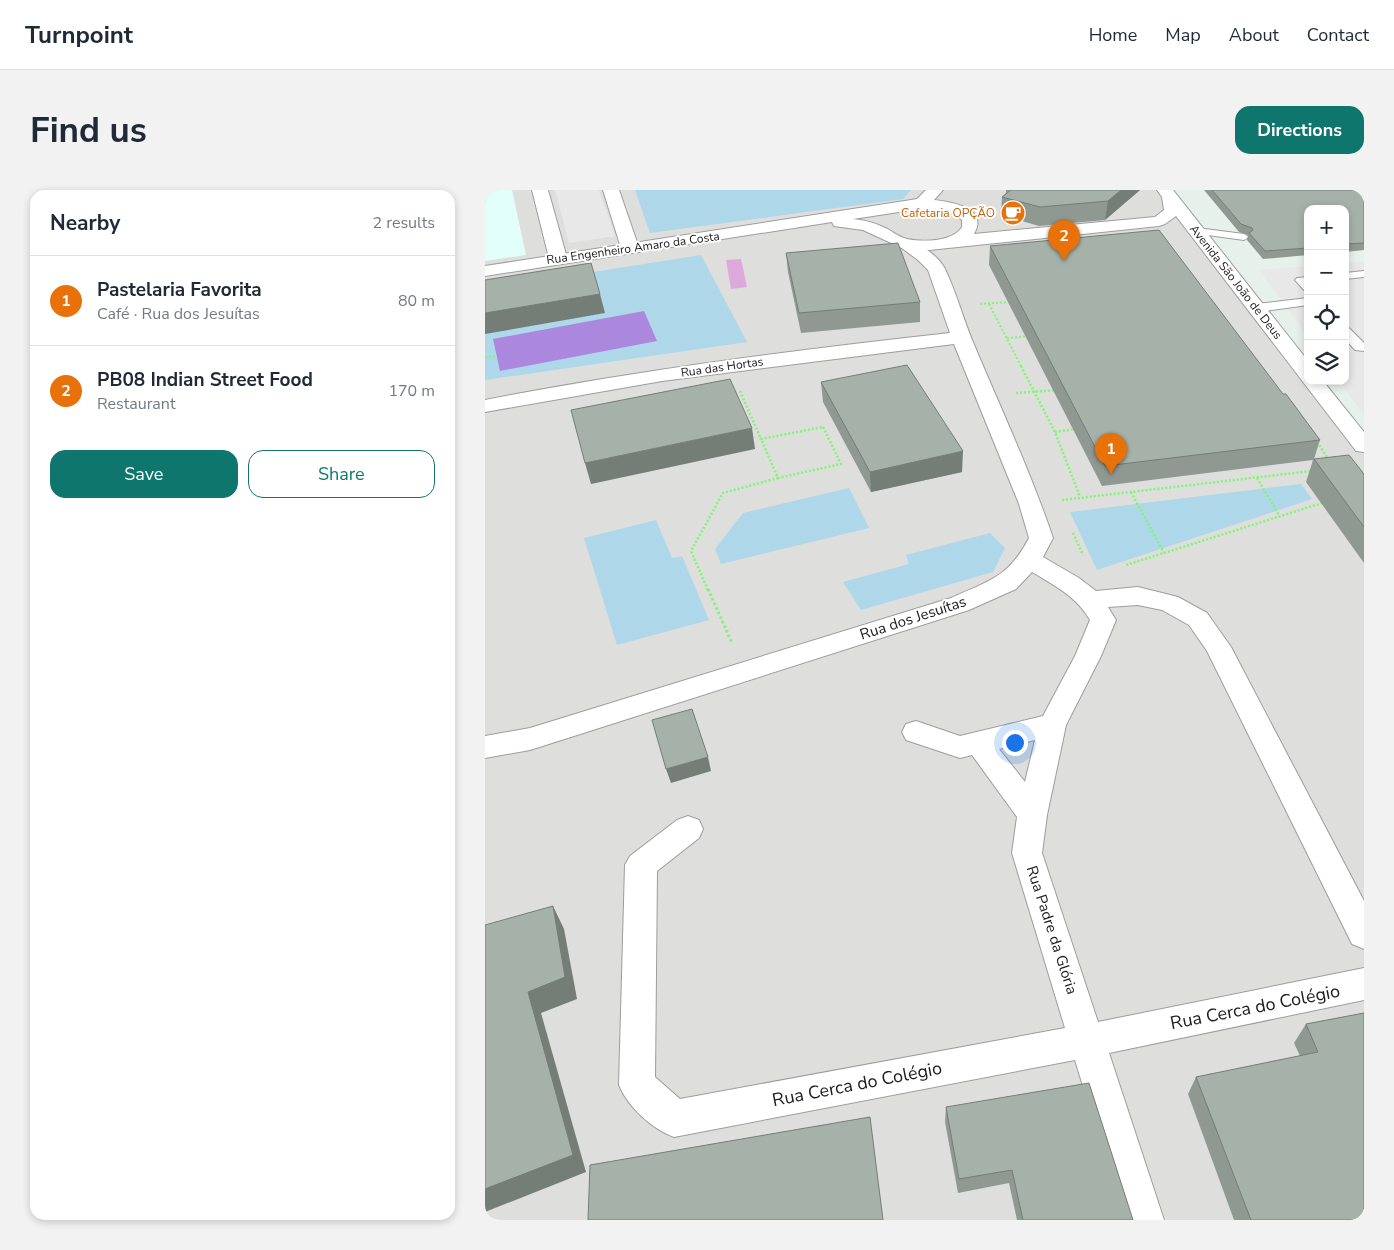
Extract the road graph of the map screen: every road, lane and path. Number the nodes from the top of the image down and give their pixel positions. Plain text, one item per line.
1 (540, 190) edge
2 (611, 190) edge
3 (935, 190) edge
4 (1167, 193) edge
5 (908, 205) junction
6 (1159, 221) junction
7 (781, 226) junction
8 (883, 233) junction
9 (1199, 234) junction
10 (1244, 237) edge
11 (951, 242) junction
12 (903, 243) junction
13 (630, 248) junction
14 (558, 258) junction
15 (936, 269) junction
16 (485, 271) edge
17 (1364, 274) edge
18 (1349, 276) edge
19 (1019, 301) edge
20 (1304, 302) edge
21 (989, 304) junction
22 (950, 307) junction
23 (1257, 308) junction
24 (1037, 335) edge
25 (1349, 336) edge
26 (961, 337) junction
27 (1007, 338) junction
28 (1364, 347) edge
29 (497, 356) dead end
30 (485, 357) edge
31 (728, 366) junction
32 (1304, 370) edge
33 (1315, 385) edge
34 (1063, 389) edge
35 (1035, 391) junction
36 (485, 406) edge
37 (1083, 428) edge
38 (1055, 432) junction
39 (761, 439) junction
40 (1315, 439) edge
41 (1364, 446) edge
42 (1330, 461) edge
43 (1316, 471) edge
44 (778, 478) junction
45 (1257, 478) junction
46 (1131, 492) junction
47 (1080, 498) junction
48 (1328, 502) edge
49 (1030, 504) junction
50 (1279, 515) junction
51 (1070, 526) dead end
52 (1164, 553) junction
53 (1031, 560) junction
54 (1085, 560) dead end
55 (1119, 568) dead end
56 (1091, 600) junction
57 (745, 672) junction
58 (1052, 726) junction
59 (916, 732) dead end
60 (979, 743) junction
61 (485, 746) edge
62 (1032, 816) junction
63 (688, 829) dead end
64 (1364, 934) edge
65 (1364, 984) edge
66 (1087, 1041) junction
67 (1144, 1220) edge

1 - 14 street
2 - 13 street
3 - 5 street
4 - 6 street
4 - 9 street, Avenida São João de Deus
5 - 7 street
5 - 8 street
5 - 11 street
6 - 9 street
6 - 11 street
7 - 8 street
7 - 13 street, Rua Engenheiro Amaro da Costa
8 - 12 street
9 - 10 lane
9 - 23 street, Avenida São João de Deus
11 - 12 street
11 - 15 street
12 - 15 street
13 - 14 street, Rua Engenheiro Amaro da Costa
14 - 16 street, Rua Engenheiro Amaro da Costa
15 - 22 street, Rua dos Jesuítas
17 - 18 lane
19 - 21 path
20 - 23 lane
21 - 22 path
21 - 27 path
22 - 26 street, Rua dos Jesuítas
23 - 32 street, Avenida São João de Deus
24 - 27 path
25 - 28 lane
26 - 31 street, Rua das Hortas
26 - 49 street, Rua dos Jesuítas
27 - 35 path
29 - 30 path
31 - 36 street, Rua das Hortas
31 - 39 path
33 - 41 street
34 - 35 path
35 - 38 path
37 - 38 path
38 - 47 path
39 - 44 path
39 - 44 path
40 - 42 path
43 - 45 path
44 - 57 path
45 - 46 path
45 - 50 path
46 - 47 path
46 - 52 path
47 - 49 path
48 - 50 path
49 - 53 street, Rua dos Jesuítas
50 - 52 path
51 - 54 path
52 - 55 path
53 - 56 street, Rua Padre da Glória
53 - 57 street, Rua dos Jesuítas
56 - 58 street, Rua Padre da Glória
56 - 64 street
57 - 61 street, Rua dos Jesuítas
58 - 60 street
58 - 62 street, Rua Padre da Glória
59 - 60 street
60 - 62 street
62 - 66 street, Rua Padre da Glória
63 - 66 street, Rua Cerca do Colégio
65 - 66 street, Rua Cerca do Colégio
66 - 67 street, Rua Padre da Glória

